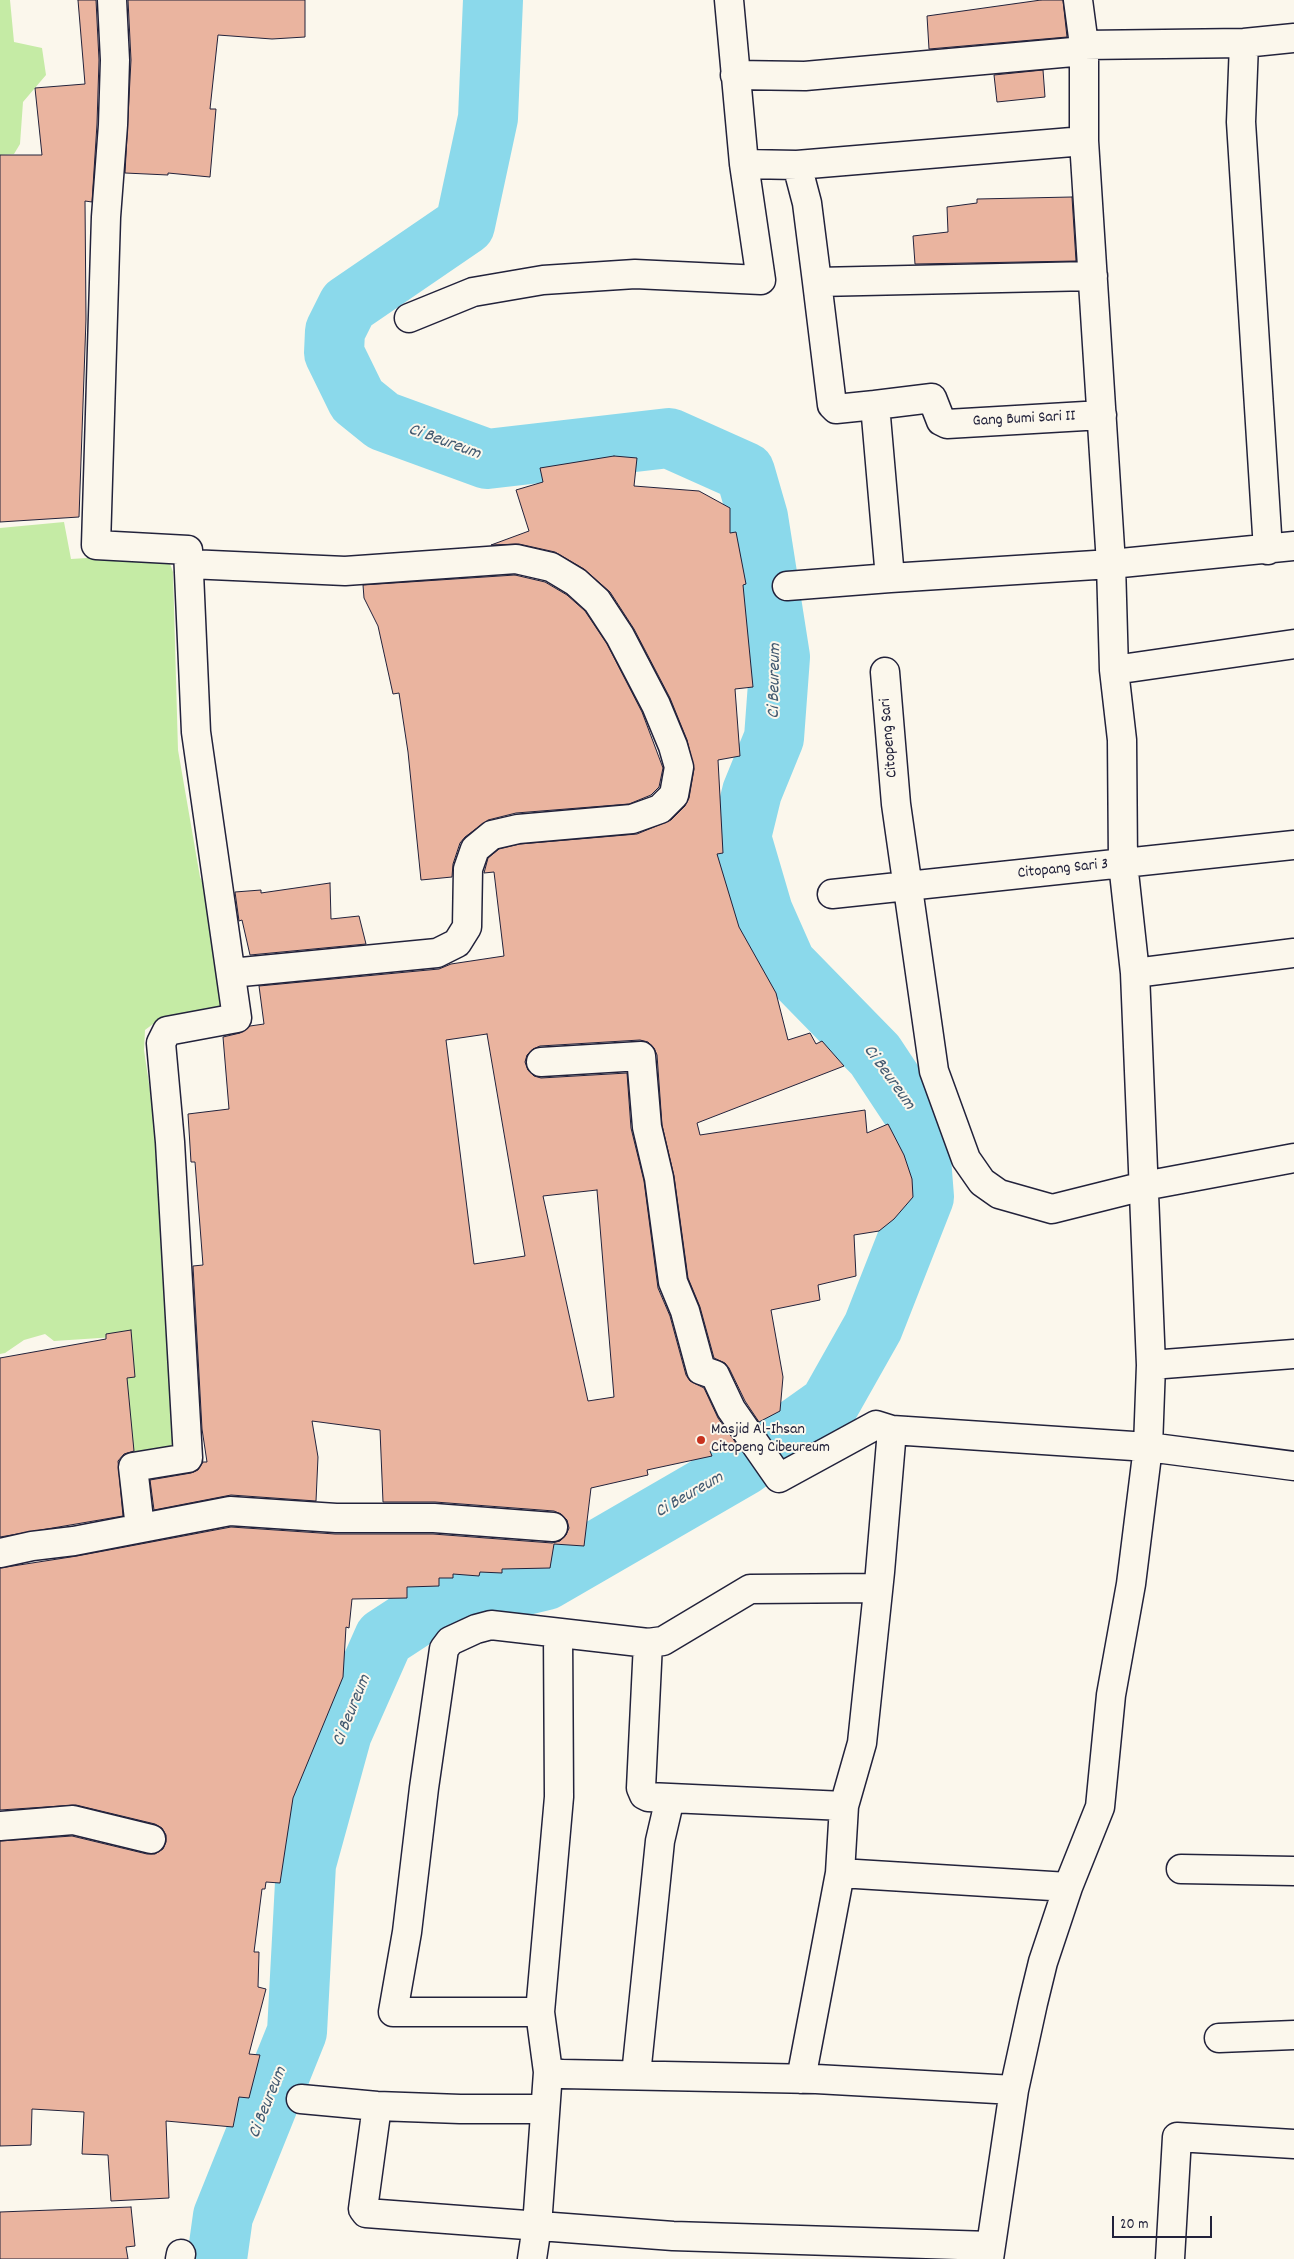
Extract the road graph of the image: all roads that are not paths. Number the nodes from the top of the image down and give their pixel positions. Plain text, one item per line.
1 (112, 0) edge
2 (729, 0) edge
3 (1078, 0) edge
4 (1294, 38) edge
5 (1244, 43) junction
6 (1084, 48) junction
7 (735, 75) junction
8 (1084, 141) junction
9 (744, 164) junction
10 (797, 165) junction
11 (1093, 276) junction
12 (817, 282) junction
13 (409, 318) dead end
14 (875, 405) junction
15 (1102, 416) junction
16 (1281, 548) edge
17 (189, 564) junction
18 (1111, 564) junction
19 (890, 578) junction
20 (787, 586) dead end
21 (1294, 644) edge
22 (1114, 670) junction
23 (885, 672) dead end
24 (1294, 845) edge
25 (1123, 863) junction
26 (908, 886) junction
27 (832, 894) dead end
28 (1294, 952) edge
29 (231, 973) junction
30 (1135, 973) junction
31 (541, 1062) dead end
32 (1294, 1158) edge
33 (1144, 1186) junction
34 (1294, 1354) edge
35 (1151, 1365) junction
36 (892, 1430) junction
37 (1148, 1447) junction
38 (1294, 1466) edge
39 (553, 1527) dead end
40 (140, 1528) junction
41 (0, 1553) edge
42 (877, 1588) junction
43 (558, 1633) junction
44 (648, 1643) junction
45 (670, 1798) junction
46 (844, 1806) junction
47 (0, 1826) edge
48 (151, 1839) dead end
49 (1181, 1869) dead end
50 (1294, 1871) edge
51 (840, 1873) junction
52 (1068, 1886) junction
53 (540, 2012) junction
54 (1294, 2036) edge
55 (1219, 2038) dead end
56 (548, 2072) junction
57 (636, 2075) junction
58 (801, 2079) junction
59 (1014, 2090) junction
60 (301, 2099) dead end
61 (377, 2106) junction
62 (544, 2109) junction
63 (1294, 2144) edge
64 (537, 2226) junction
65 (990, 2253) edge
66 (532, 2259) edge
67 (1170, 2259) edge

1 - 17 street
2 - 7 street
3 - 6 street
4 - 5 street
5 - 6 street
5 - 16 street
6 - 7 street
6 - 8 street
7 - 9 street
8 - 10 street
8 - 11 street
9 - 10 street
9 - 13 street
10 - 12 street
11 - 12 street
11 - 15 street
12 - 14 street
14 - 15 street, Gang Bumi Sari II
14 - 19 street
15 - 18 street
16 - 18 street
17 - 29 street
17 - 29 street
18 - 19 street
18 - 22 street
19 - 20 street
21 - 22 street
22 - 25 street
23 - 26 street, Citopeng Sari
24 - 25 street, Citopang Sari 3
25 - 26 street, Citopang Sari 3
25 - 30 street
26 - 27 street, Citopang Sari 3
26 - 33 street, Citopeng Sari
28 - 30 street
29 - 40 street
30 - 33 street
31 - 36 street
32 - 33 street, Citopeng Sari
33 - 35 street
34 - 35 street
35 - 37 street
36 - 37 street
36 - 42 street
37 - 38 street
37 - 52 street
39 - 40 street
40 - 41 street
42 - 44 street
42 - 46 street
43 - 44 street
43 - 53 street
43 - 53 street
44 - 45 street
45 - 46 street
45 - 57 street
46 - 51 street
47 - 48 street
49 - 50 street
51 - 52 street
51 - 58 street
52 - 59 street
53 - 56 street
54 - 55 street
56 - 57 street
56 - 62 street
57 - 58 street
58 - 59 street
59 - 65 street
60 - 61 street
61 - 62 street
61 - 64 street
62 - 64 street
63 - 67 street
64 - 65 street
64 - 66 street

